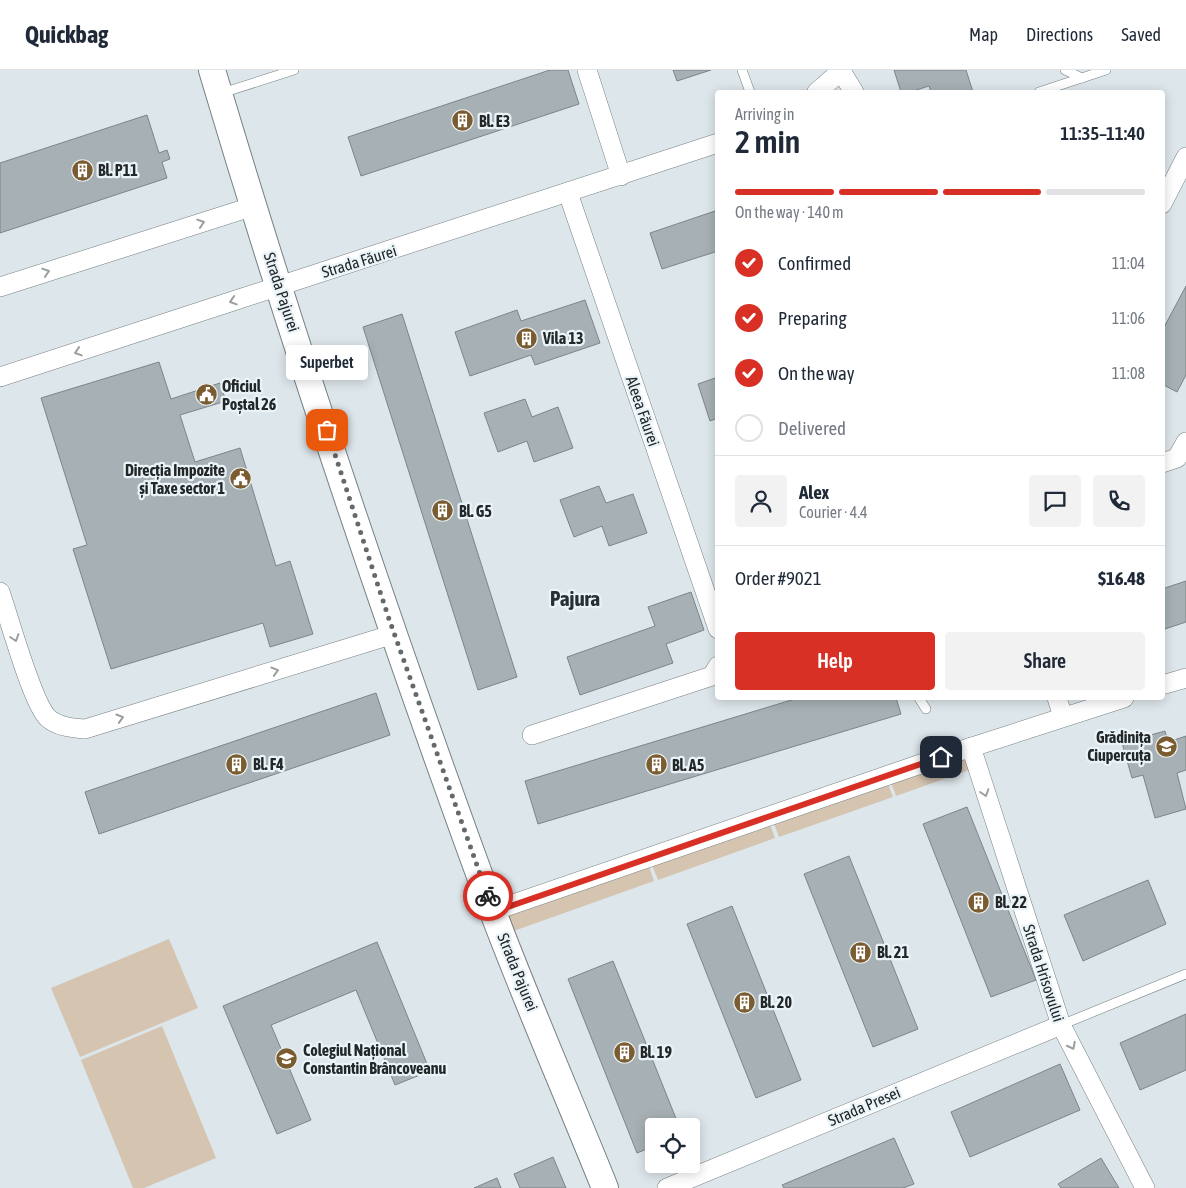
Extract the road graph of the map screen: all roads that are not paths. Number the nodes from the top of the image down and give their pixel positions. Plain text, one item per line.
1 (294, 70) edge
2 (587, 70) edge
3 (742, 70) edge
4 (841, 70) edge
5 (1065, 70) edge
6 (1106, 70) edge
7 (1082, 78) junction
8 (216, 82) edge
9 (749, 90) edge
10 (819, 90) edge
11 (853, 90) edge
12 (1045, 90) edge
13 (715, 145) edge
14 (1186, 157) edge
15 (621, 176) junction
16 (568, 193) junction
17 (1165, 198) edge
18 (254, 206) junction
19 (279, 286) junction
20 (0, 287) edge
21 (0, 377) edge
22 (0, 592) edge
23 (715, 620) edge
24 (394, 634) junction
25 (715, 671) edge
26 (1186, 678) edge
27 (1165, 684) edge
28 (920, 700) edge
29 (1058, 700) edge
30 (1118, 700) edge
31 (926, 709) dead end
32 (1064, 717) junction
33 (532, 735) dead end
34 (970, 747) junction
35 (493, 912) junction
36 (1186, 974) edge
37 (1061, 1025) junction
38 (605, 1188) edge
39 (667, 1188) edge
40 (1145, 1188) edge

1 - 8 lane
2 - 15 street
3 - 9 lane
4 - 10 street
4 - 11 street
5 - 7 lane
6 - 7 lane
7 - 12 lane
8 - 18 street, Strada Pajurei
13 - 15 street, Strada Făurei
14 - 17 street
15 - 16 street, Strada Făurei
16 - 19 street, Strada Făurei
16 - 23 street, Aleea Făurei
18 - 19 street, Strada Pajurei
20 -> 18 street
19 -> 21 street, Strada Făurei
19 - 24 street, Strada Pajurei
22 -> 24 street
24 - 35 street, Strada Pajurei
25 - 33 street
26 - 27 street
28 - 31 lane
29 - 32 street
30 - 32 street
32 - 34 street
34 - 35 street
34 -> 37 street, Strada Hrisovului
35 - 38 street, Strada Pajurei
36 - 37 lane
37 - 39 street, Strada Presei
37 -> 40 street, Strada Hrisovului

